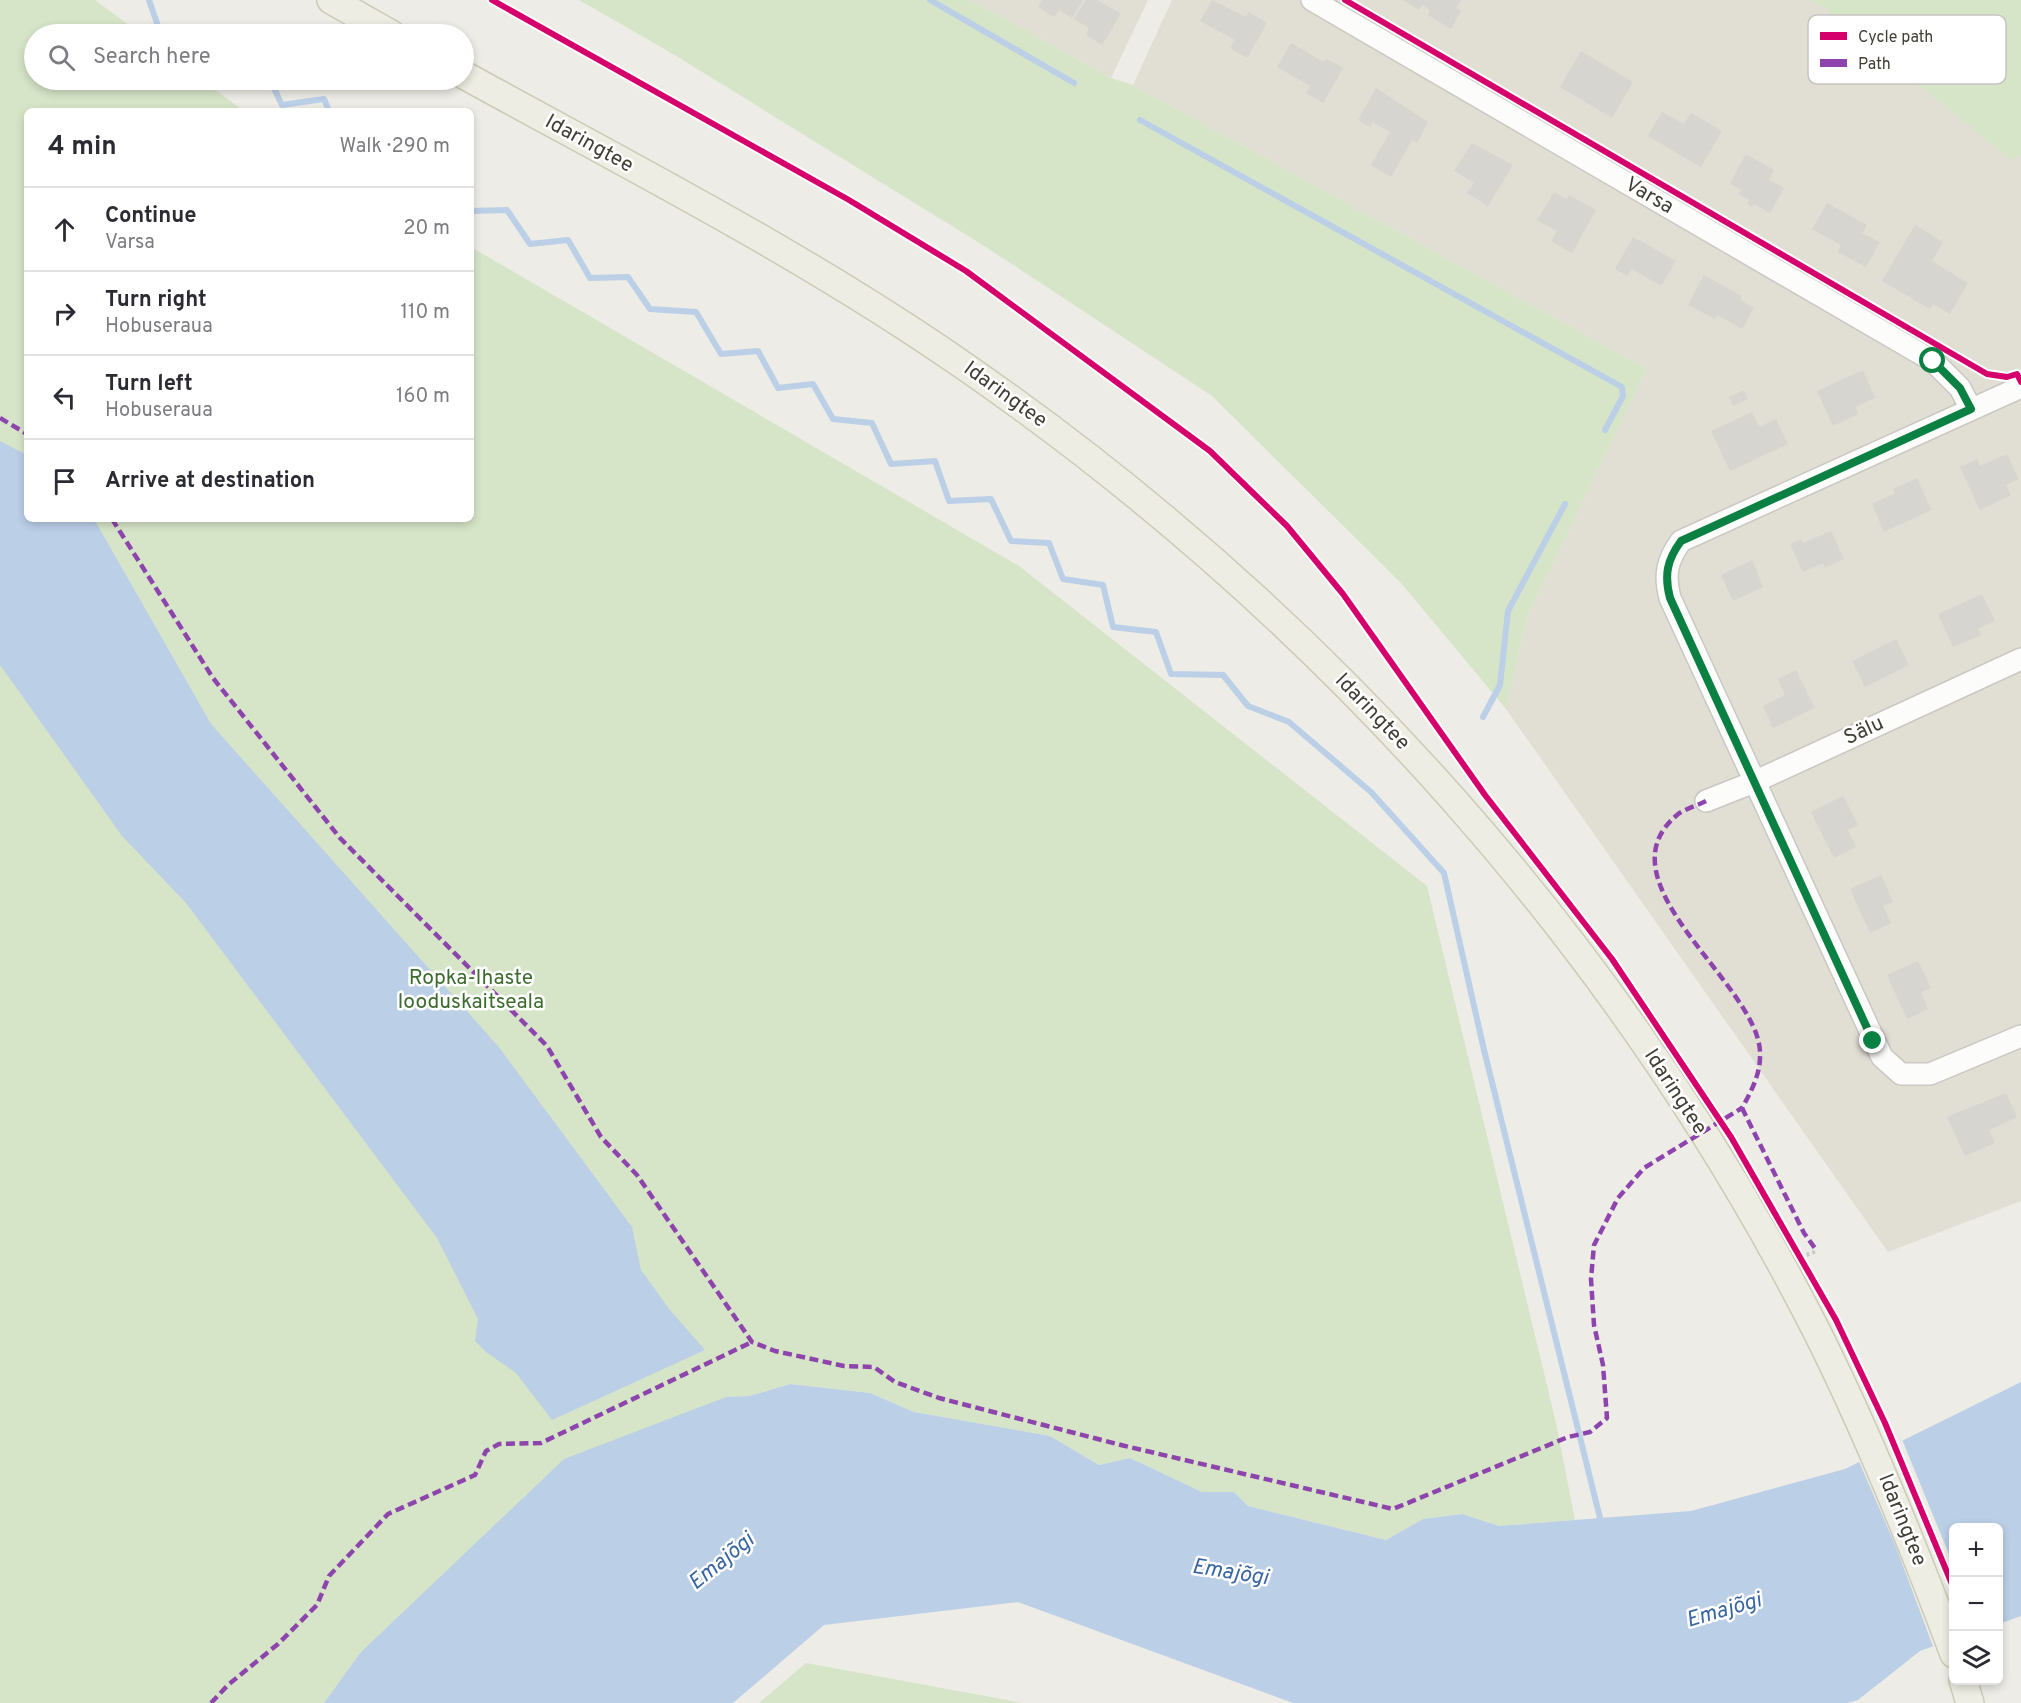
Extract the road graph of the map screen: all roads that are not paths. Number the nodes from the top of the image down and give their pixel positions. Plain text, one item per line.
1 (331, 0) edge
2 (1312, 0) edge
3 (373, 24) edge
4 (474, 81) edge
5 (2021, 387) edge
6 (1971, 409) junction
7 (2021, 659) edge
8 (1754, 782) junction
9 (1706, 801) dead end
10 (2021, 1036) edge
11 (1949, 1643) edge
12 (1965, 1685) edge
13 (1970, 1703) edge

1 - 3 main road
2 - 6 street, Varsa
4 - 11 main road, Idaringtee
5 - 6 street
6 - 8 street
7 - 8 street, Sälu
8 - 9 street, Sälu
8 - 10 street
12 - 13 main road

